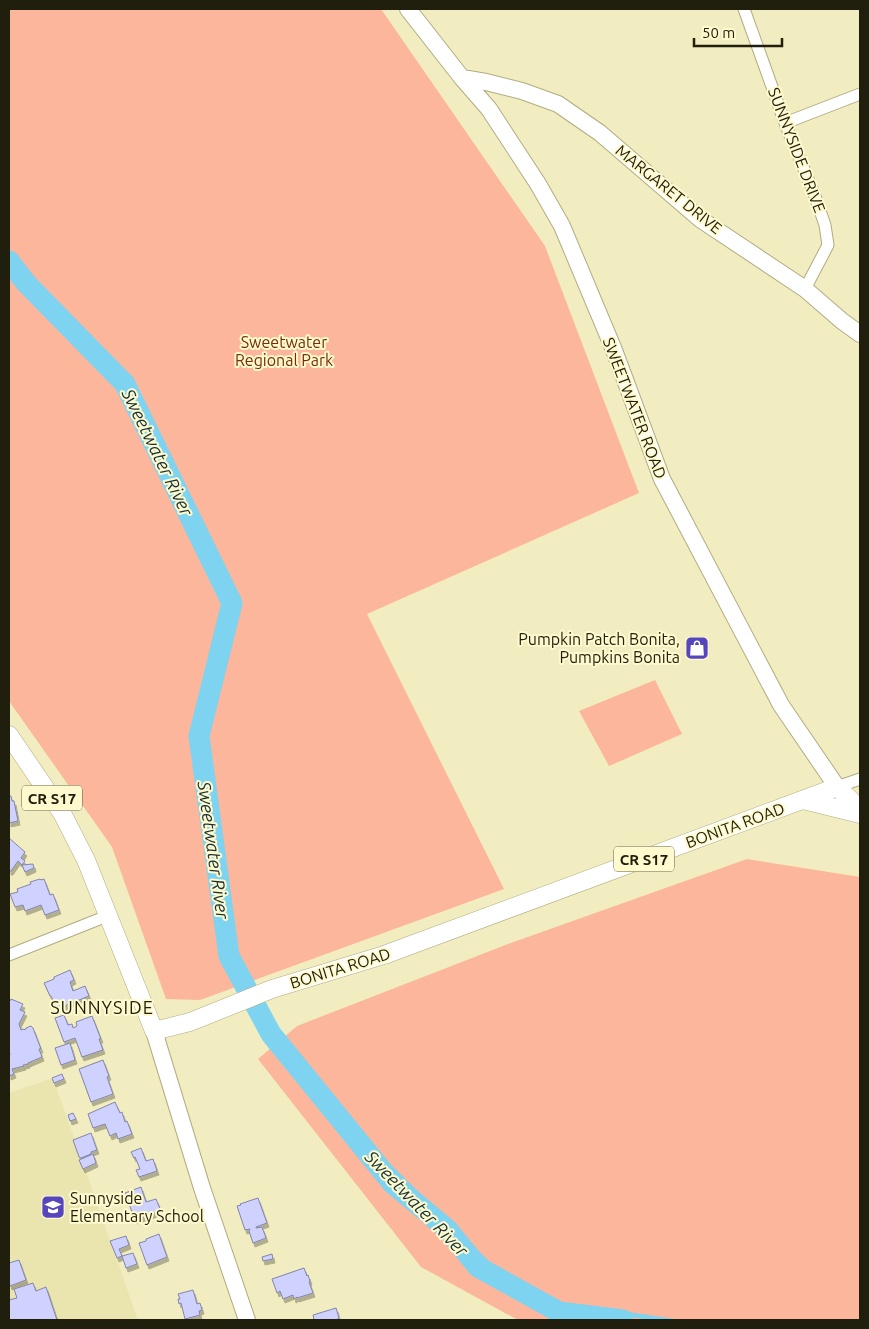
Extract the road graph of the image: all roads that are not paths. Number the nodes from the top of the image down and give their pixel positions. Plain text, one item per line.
1 (408, 9) edge
2 (744, 9) edge
3 (462, 78) junction
4 (860, 94) edge
5 (786, 123) junction
6 (805, 289) junction
7 (860, 334) edge
8 (9, 735) edge
9 (860, 779) edge
10 (837, 787) junction
11 (804, 800) junction
12 (860, 809) edge
13 (860, 814) edge
14 (108, 916) junction
15 (9, 955) edge
16 (154, 1031) junction
17 (247, 1320) edge

1 - 3 main road, SWEETWATER ROAD
2 - 5 street, SUNNYSIDE DRIVE
3 - 6 main road, MARGARET DRIVE
3 - 10 main road, SWEETWATER ROAD
4 - 5 street
5 - 6 street, SUNNYSIDE DRIVE
6 - 7 main road, MARGARET DRIVE
8 - 14 main road, CR S17
9 - 10 street
10 - 11 main road, BONITA ROAD / CR S17
10 - 12 main road, SWEETWATER ROAD
11 - 13 main road
11 - 16 main road, BONITA ROAD / CR S17
14 - 15 street
14 - 16 main road, CR S17
16 - 17 main road

